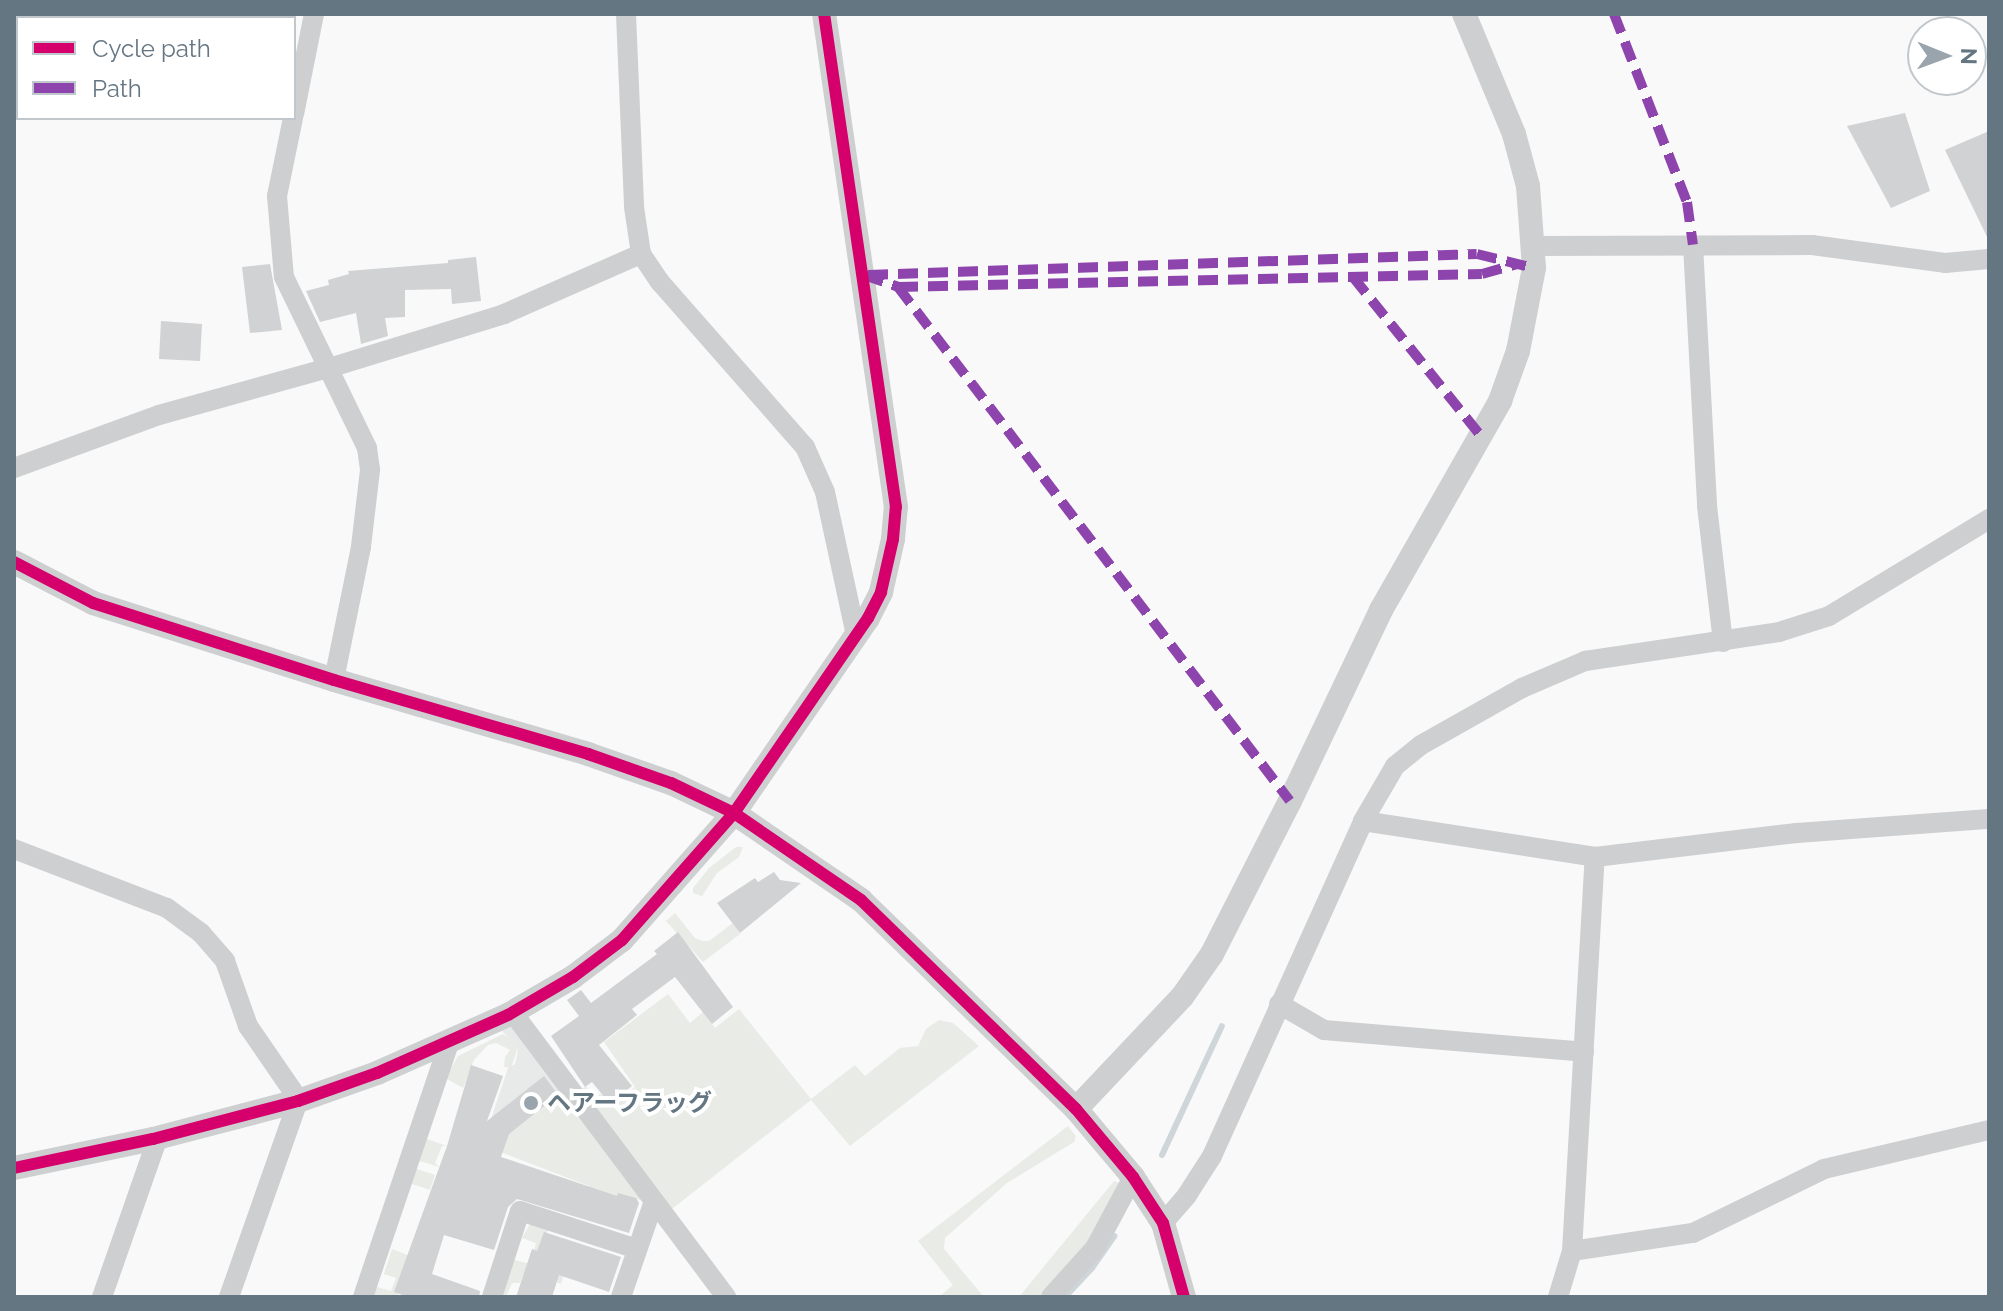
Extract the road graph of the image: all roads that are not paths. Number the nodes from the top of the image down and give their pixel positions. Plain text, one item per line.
1 (314, 14) edge
2 (626, 14) edge
3 (824, 14) edge
4 (1464, 14) edge
5 (296, 106) edge
6 (293, 120) edge
7 (1693, 245) junction
8 (1534, 246) junction
9 (641, 254) junction
10 (1989, 259) edge
11 (329, 368) junction
12 (14, 468) edge
13 (1989, 519) edge
14 (14, 562) edge
15 (856, 635) junction
16 (1723, 642) junction
17 (334, 680) junction
18 (734, 813) junction
19 (1989, 819) edge
20 (1363, 821) junction
21 (14, 849) edge
22 (1595, 857) junction
23 (1279, 1004) junction
24 (513, 1013) junction
25 (450, 1040) junction
26 (1584, 1052) junction
27 (298, 1101) junction
28 (1076, 1109) junction
29 (1989, 1130) edge
30 (158, 1137) junction
31 (16, 1172) edge
32 (1133, 1177) junction
33 (653, 1204) junction
34 (1163, 1223) junction
35 (637, 1249) junction
36 (1572, 1251) junction
37 (102, 1297) edge
38 (229, 1297) edge
39 (363, 1297) edge
40 (492, 1297) edge
41 (621, 1297) edge
42 (726, 1297) edge
43 (1051, 1297) edge
44 (1184, 1297) edge
45 (1558, 1297) edge

1 - 5 street
2 - 9 street
3 - 15 street
4 - 8 street
6 - 11 street
7 - 8 street
7 - 10 street
7 - 16 street
8 - 28 street
9 - 11 street
9 - 15 street
11 - 12 street
11 - 17 street
13 - 16 street
14 - 17 street
15 - 18 street
16 - 20 street
17 - 18 street
18 - 24 street
18 - 28 street
19 - 22 street
20 - 22 street
20 - 23 street
21 - 27 street
22 - 26 street
23 - 26 street
23 - 34 street
24 - 25 street
24 - 33 street
25 - 27 street
25 - 39 street
26 - 36 street
27 - 30 street
27 - 38 street
28 - 32 street
29 - 36 street
30 - 31 street
30 - 37 street
32 - 34 street
32 - 43 street
33 - 35 street
33 - 42 street
34 - 44 street
35 - 40 street
35 - 41 street
36 - 45 street

